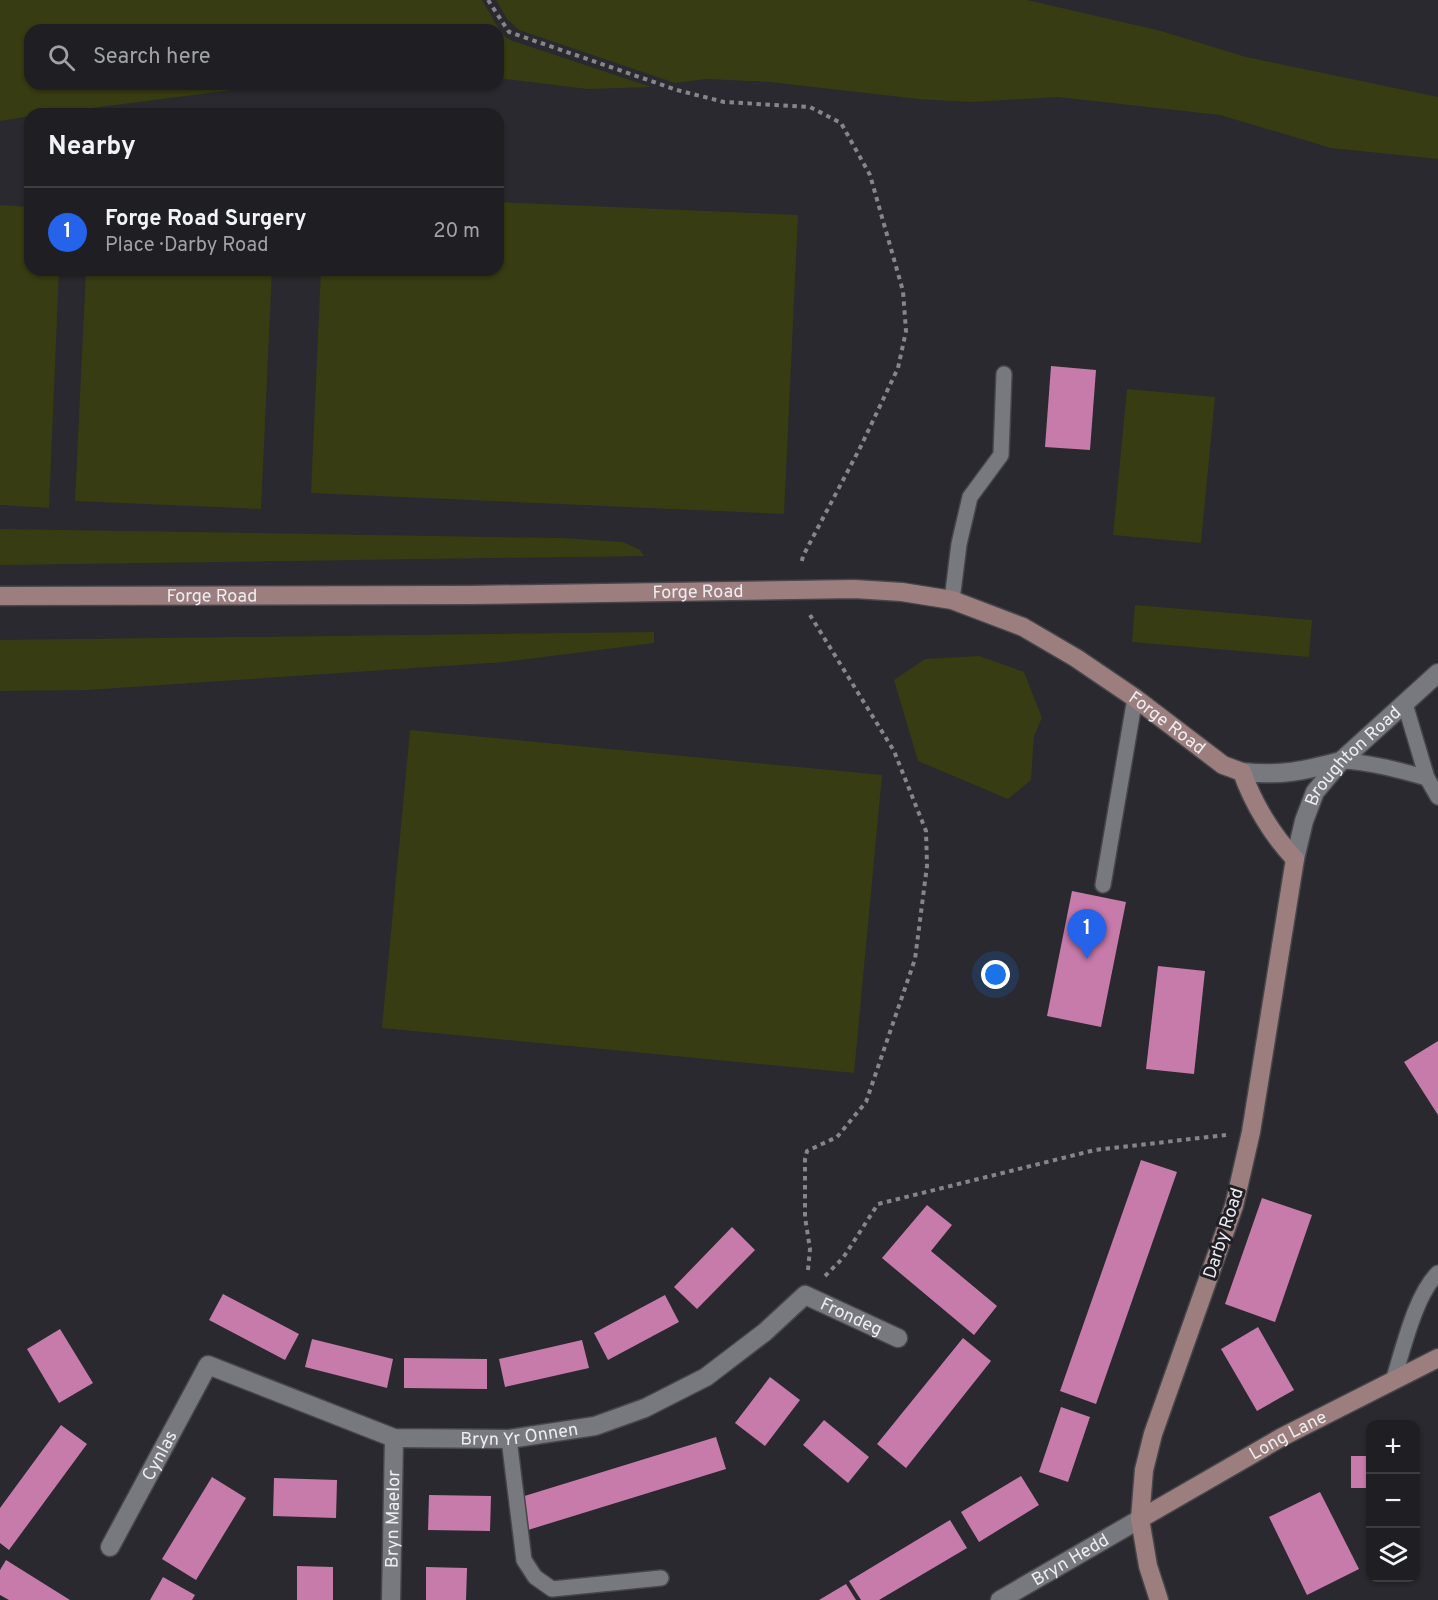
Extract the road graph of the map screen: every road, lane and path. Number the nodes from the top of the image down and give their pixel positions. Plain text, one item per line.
1 (488, 0) edge
2 (504, 24) edge
3 (504, 24) edge
4 (1004, 374) dead end
5 (795, 590) junction
6 (0, 596) edge
7 (952, 600) junction
8 (1438, 673) edge
9 (1135, 698) junction
10 (1405, 704) junction
11 (1341, 761) junction
12 (1242, 772) junction
13 (1427, 778) junction
14 (1438, 797) edge
15 (1295, 859) junction
16 (1103, 885) dead end
17 (1251, 1132) junction
18 (1438, 1273) edge
19 (805, 1295) junction
20 (898, 1338) dead end
21 (1438, 1358) edge
22 (208, 1365) joint
23 (1393, 1381) junction
24 (394, 1437) junction
25 (509, 1439) junction
26 (1140, 1519) junction
27 (110, 1547) dead end
28 (661, 1578) dead end
29 (391, 1600) edge
30 (1000, 1600) edge
31 (1159, 1600) edge

1 - 2 path
3 - 5 path
4 - 7 lane
5 - 6 street, Forge Road
5 - 7 street, Forge Road
5 - 19 path
7 - 9 street, Forge Road
8 - 10 street, Broughton Road
9 - 12 street, Forge Road
9 - 16 lane
10 - 11 street, Broughton Road
10 - 13 lane
11 - 12 street
11 - 13 lane
11 - 15 street, Broughton Road
12 - 15 street
13 - 14 lane
15 - 17 street, Darby Road
17 - 19 path
17 - 26 street, Darby Road
18 - 23 lane
19 - 20 street, Frondeg
19 - 25 street, Bryn Yr Onnen
21 - 23 street, Long Lane
22 - 24 street, Bryn Yr Onnen
22 - 27 street, Cynlas
23 - 26 street, Long Lane
24 - 25 street, Bryn Yr Onnen
24 - 29 street, Bryn Maelor
25 - 28 lane
26 - 30 street, Bryn Hedd
26 - 31 street, Darby Road

